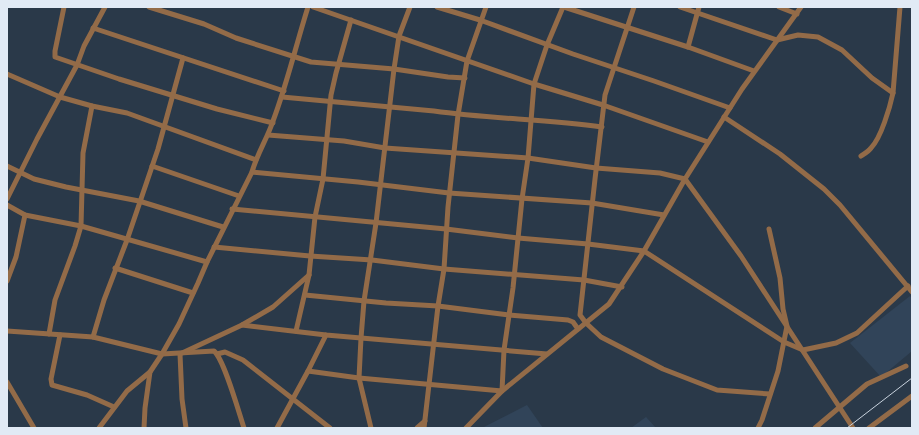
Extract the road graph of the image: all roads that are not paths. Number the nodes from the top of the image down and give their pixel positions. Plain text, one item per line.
1 (64, 7) edge
2 (105, 7) edge
3 (149, 7) edge
4 (308, 7) edge
5 (313, 7) edge
6 (410, 7) edge
7 (437, 7) edge
8 (486, 7) edge
9 (564, 7) edge
10 (634, 7) edge
11 (680, 7) edge
12 (699, 7) edge
13 (779, 7) edge
14 (801, 7) edge
15 (900, 7) edge
16 (697, 13) junction
17 (797, 14) junction
18 (351, 20) junction
19 (480, 20) junction
20 (93, 28) junction
21 (628, 28) junction
22 (399, 36) junction
23 (777, 40) junction
24 (548, 45) junction
25 (688, 47) junction
26 (293, 57) junction
27 (183, 58) junction
28 (467, 61) junction
29 (77, 65) junction
30 (338, 65) junction
31 (614, 68) junction
32 (394, 69) junction
33 (754, 71) junction
34 (7, 74) edge
35 (465, 78) junction
36 (534, 84) junction
37 (284, 91) junction
38 (893, 93) junction
39 (172, 95) junction
40 (60, 96) junction
41 (282, 97) junction
42 (330, 102) junction
43 (604, 105) junction
44 (92, 106) junction
45 (390, 107) junction
46 (730, 108) junction
47 (458, 115) junction
48 (724, 117) junction
49 (531, 120) junction
50 (273, 123) junction
51 (165, 127) junction
52 (602, 127) junction
53 (268, 135) junction
54 (326, 140) junction
55 (708, 142) junction
56 (385, 148) junction
57 (454, 153) junction
58 (861, 156) dead end
59 (528, 158) junction
60 (256, 160) junction
61 (7, 166) edge
62 (152, 166) junction
63 (596, 168) junction
64 (252, 172) junction
65 (20, 173) junction
66 (323, 179) junction
67 (685, 179) junction
68 (380, 185) junction
69 (82, 191) junction
70 (450, 193) junction
71 (239, 196) junction
72 (522, 198) junction
73 (7, 199) edge
74 (139, 201) junction
75 (592, 203) junction
76 (7, 205) edge
77 (232, 209) junction
78 (24, 215) junction
79 (664, 215) junction
80 (315, 217) junction
81 (376, 223) junction
82 (80, 226) junction
83 (223, 227) junction
84 (446, 229) junction
85 (769, 230) dead end
86 (518, 238) junction
87 (127, 240) junction
88 (588, 244) junction
89 (214, 246) junction
90 (644, 251) junction
91 (310, 256) junction
92 (372, 260) junction
93 (206, 262) junction
94 (115, 268) junction
95 (444, 269) junction
96 (309, 275) junction
97 (514, 275) junction
98 (584, 280) junction
99 (7, 281) edge
100 (908, 286) junction
101 (622, 287) junction
102 (912, 292) edge
103 (193, 293) junction
104 (305, 295) junction
105 (364, 301) junction
106 (438, 306) junction
107 (509, 315) junction
108 (586, 323) junction
109 (242, 325) junction
110 (787, 326) junction
111 (578, 329) junction
112 (7, 331) edge
113 (296, 331) junction
114 (49, 334) junction
115 (60, 335) junction
116 (326, 335) junction
117 (93, 337) junction
118 (361, 338) junction
119 (784, 342) junction
120 (434, 344) junction
121 (504, 350) junction
122 (803, 350) junction
123 (162, 354) junction
124 (180, 354) junction
125 (217, 354) junction
126 (547, 354) junction
127 (906, 366) dead end
128 (308, 371) junction
129 (150, 372) junction
130 (359, 378) junction
131 (7, 382) edge
132 (428, 383) junction
133 (502, 391) junction
134 (770, 394) junction
135 (912, 396) edge
136 (293, 398) junction
137 (114, 407) junction
138 (839, 408) junction
139 (425, 421) junction
140 (34, 428) edge
141 (99, 428) edge
142 (144, 428) edge
143 (186, 428) edge
144 (244, 428) edge
145 (277, 428) edge
146 (330, 428) edge
147 (371, 428) edge
148 (417, 428) edge
149 (424, 428) edge
150 (466, 428) edge
151 (758, 428) edge
152 (815, 428) edge
153 (853, 428) edge
154 (869, 428) edge

1 - 29 street
2 - 20 street
3 - 26 street
4 - 26 street
5 - 18 street
6 - 22 street
7 - 19 street
8 - 19 street
9 - 21 street
9 - 24 street
10 - 21 street
11 - 16 street
12 - 16 street
13 - 17 street
14 - 17 street
15 - 38 street
16 - 23 street
16 - 25 street
17 - 23 street
18 - 22 street
18 - 30 street
19 - 24 street
19 - 28 street
20 - 27 street
20 - 29 street
21 - 25 street
21 - 31 street
22 - 28 street
22 - 32 street
23 - 33 street
23 - 38 street
24 - 31 street
24 - 36 street
25 - 33 street
26 - 30 street
26 - 37 street
27 - 37 street
27 - 39 street
28 - 35 street
28 - 36 street
29 - 39 street
29 - 40 street
30 - 32 street
30 - 42 street
31 - 43 street
31 - 46 street
32 - 35 street
32 - 45 street
33 - 46 street
34 - 40 street
35 - 47 street
36 - 43 street
36 - 49 street
37 - 41 street
38 - 58 street
39 - 50 street
39 - 51 street
40 - 44 street
40 - 65 street
41 - 42 street
41 - 50 street
42 - 45 street
42 - 54 street
43 - 52 street
43 - 55 street
44 - 51 street
44 - 69 street
45 - 47 street
45 - 56 street
46 - 48 street
47 - 49 street
47 - 57 street
48 - 55 street
48 - 100 street
49 - 52 street
49 - 59 street
50 - 53 street
51 - 60 street
51 - 62 street
52 - 63 street
53 - 54 street
53 - 60 street
54 - 56 street
54 - 66 street
55 - 67 street
56 - 57 street
56 - 68 street
57 - 59 street
57 - 70 street
59 - 63 street
59 - 72 street
60 - 64 street
61 - 65 street
62 - 71 street
62 - 74 street
63 - 67 street
63 - 75 street
64 - 66 street
64 - 71 street
65 - 69 street
65 - 73 street
66 - 68 street
66 - 80 street
67 - 79 street
67 - 110 street
68 - 70 street
68 - 81 street
69 - 74 street
69 - 82 street
70 - 72 street
70 - 84 street
71 - 77 street
72 - 75 street
72 - 86 street
74 - 83 street
74 - 87 street
75 - 79 street
75 - 88 street
76 - 78 street
77 - 80 street
77 - 83 street
78 - 82 street
78 - 99 street
79 - 90 street
80 - 81 street
80 - 91 street
81 - 84 street
81 - 92 street
82 - 87 street
82 - 114 street
83 - 89 street
84 - 86 street
84 - 95 street
85 - 110 street
86 - 88 street
86 - 97 street
87 - 93 street
87 - 94 street
88 - 90 street
88 - 98 street
89 - 91 street
89 - 93 street
90 - 101 street
90 - 119 street
91 - 92 street
91 - 96 street
92 - 95 street
92 - 105 street
93 - 103 street
94 - 103 street
94 - 117 street
95 - 97 street
95 - 106 street
96 - 104 street
96 - 109 street
97 - 98 street
97 - 107 street
98 - 101 street
98 - 108 street
100 - 102 street
100 - 122 street
101 - 108 street
103 - 123 street
104 - 105 street
104 - 113 street
105 - 106 street
105 - 118 street
106 - 107 street
106 - 120 street
107 - 111 street
107 - 121 street
108 - 111 street
108 - 134 street
109 - 113 street
109 - 124 street
110 - 119 street
110 - 122 street
111 - 126 street
112 - 114 street
113 - 116 street
114 - 115 street
115 - 117 street
115 - 137 street
116 - 118 street
116 - 128 street
117 - 123 street
118 - 120 street
118 - 130 street
119 - 122 street
119 - 134 street
120 - 121 street
120 - 132 street
121 - 126 street
121 - 133 street
122 - 138 street
123 - 124 street
123 - 129 street
124 - 125 street
124 - 143 street
125 - 136 street
125 - 144 street
126 - 133 street
127 - 138 street
128 - 130 street
128 - 136 street
129 - 137 street
129 - 142 street
130 - 132 street
130 - 147 street
131 - 140 street
132 - 133 street
132 - 139 street
133 - 150 street
134 - 151 street
135 - 154 street
136 - 145 street
136 - 146 street
137 - 141 street
138 - 152 street
138 - 153 street
139 - 148 street
139 - 149 street

